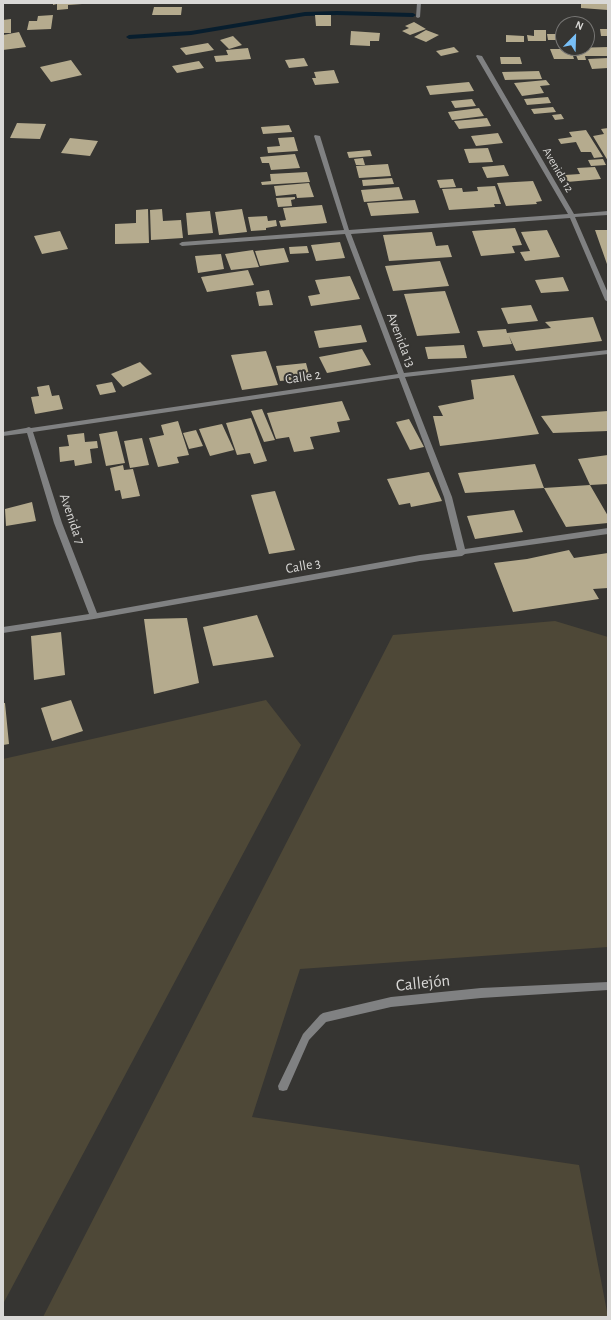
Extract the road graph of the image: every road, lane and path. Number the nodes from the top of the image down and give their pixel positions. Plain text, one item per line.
1 (419, 3) edge
2 (418, 17) dead end
3 (480, 56) dead end
4 (317, 136) dead end
5 (608, 213) edge
6 (572, 216) junction
7 (347, 232) junction
8 (182, 244) dead end
9 (608, 300) edge
10 (608, 352) edge
11 (402, 375) junction
12 (29, 429) junction
13 (3, 434) edge
14 (608, 531) edge
15 (462, 553) junction
16 (94, 616) junction
17 (3, 630) edge
18 (608, 986) edge
19 (283, 1086) dead end

1 - 2 street
3 - 6 street, Avenida 12
4 - 7 street, Avenida 13
5 - 6 street
6 - 7 street
6 - 9 street, Avenida 12
7 - 8 street
7 - 11 street, Avenida 13
10 - 11 street, Calle 2
11 - 12 street, Calle 2
11 - 15 street, Avenida 13
12 - 13 street, Calle 2
12 - 16 street, Avenida 7
14 - 15 street, Calle 3
15 - 16 street, Calle 3
16 - 17 street, Calle 3
18 - 19 street, Callejón

